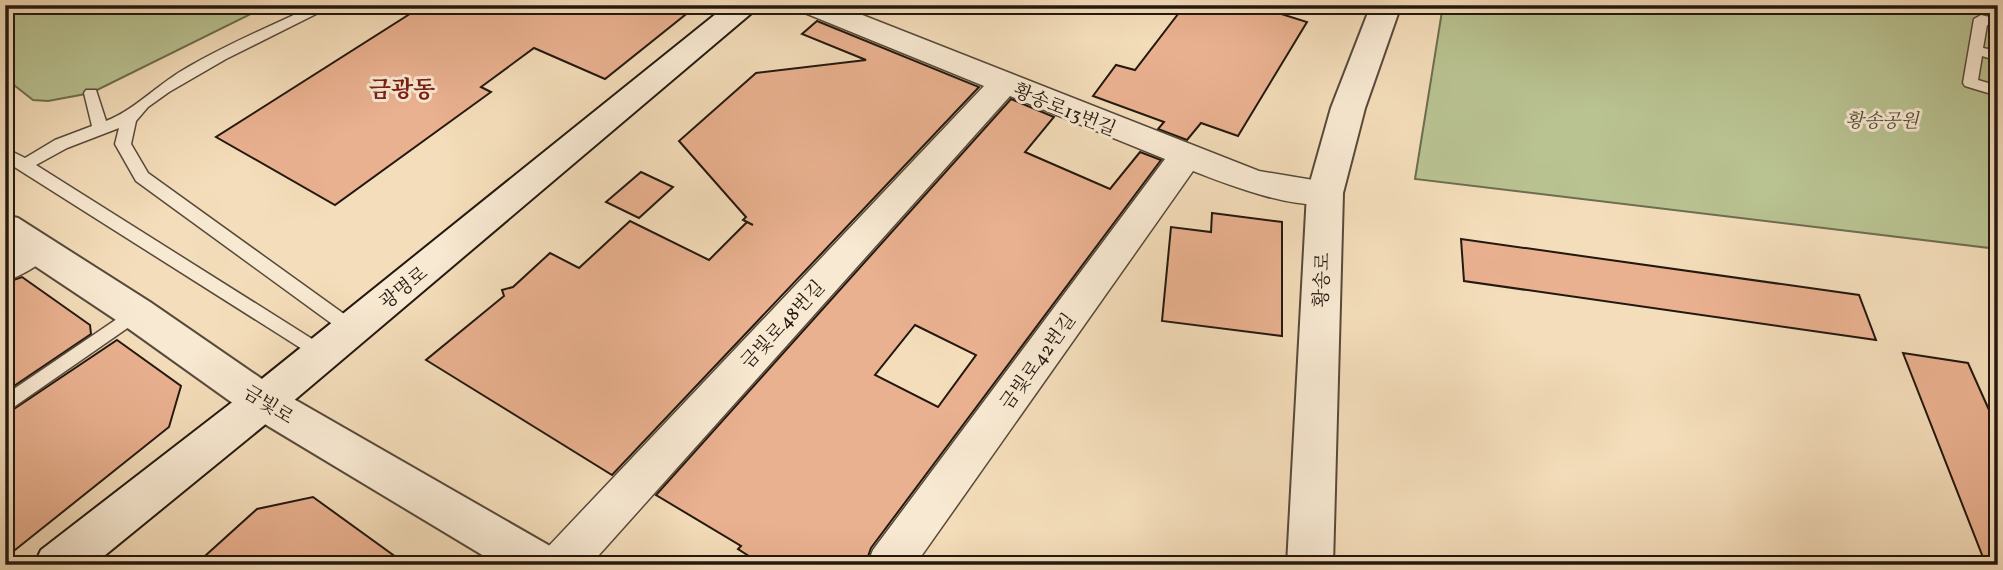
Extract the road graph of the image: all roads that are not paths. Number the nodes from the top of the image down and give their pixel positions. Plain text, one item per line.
1 (327, 5) edge
2 (746, 5) edge
3 (810, 5) edge
4 (1386, 5) edge
5 (1998, 24) edge
6 (1975, 50) junction
7 (1998, 56) edge
8 (1003, 84) junction
9 (1998, 91) edge
10 (91, 93) dead end
11 (129, 118) junction
12 (100, 127) junction
13 (5, 153) edge
14 (1185, 157) junction
15 (24, 166) junction
16 (1325, 193) junction
17 (15, 248) edge
18 (136, 313) junction
19 (352, 329) junction
20 (321, 354) junction
21 (263, 402) junction
22 (5, 405) edge
23 (57, 565) edge
24 (541, 565) edge
25 (561, 565) edge
26 (889, 565) edge
27 (1310, 565) edge

1 - 11 lane
2 - 19 street, 광명로
3 - 8 street, 황송로13번길
4 - 16 street, 황송로
5 - 6 lane
6 - 7 lane
6 - 9 lane
8 - 14 street, 황송로13번길
8 - 25 street, 금빛로48번길
10 - 12 lane
11 - 12 lane
11 - 19 lane
12 - 15 lane
13 - 15 lane
14 - 16 street, 황송로13번길
14 - 26 street, 금빛로42번길
15 - 20 lane
16 - 27 street, 황송로
17 - 18 street, 금빛로
18 - 21 street, 금빛로
18 - 22 lane
19 - 20 street, 광명로
20 - 21 street, 광명로
21 - 23 street, 광명로
21 - 24 street, 금빛로

